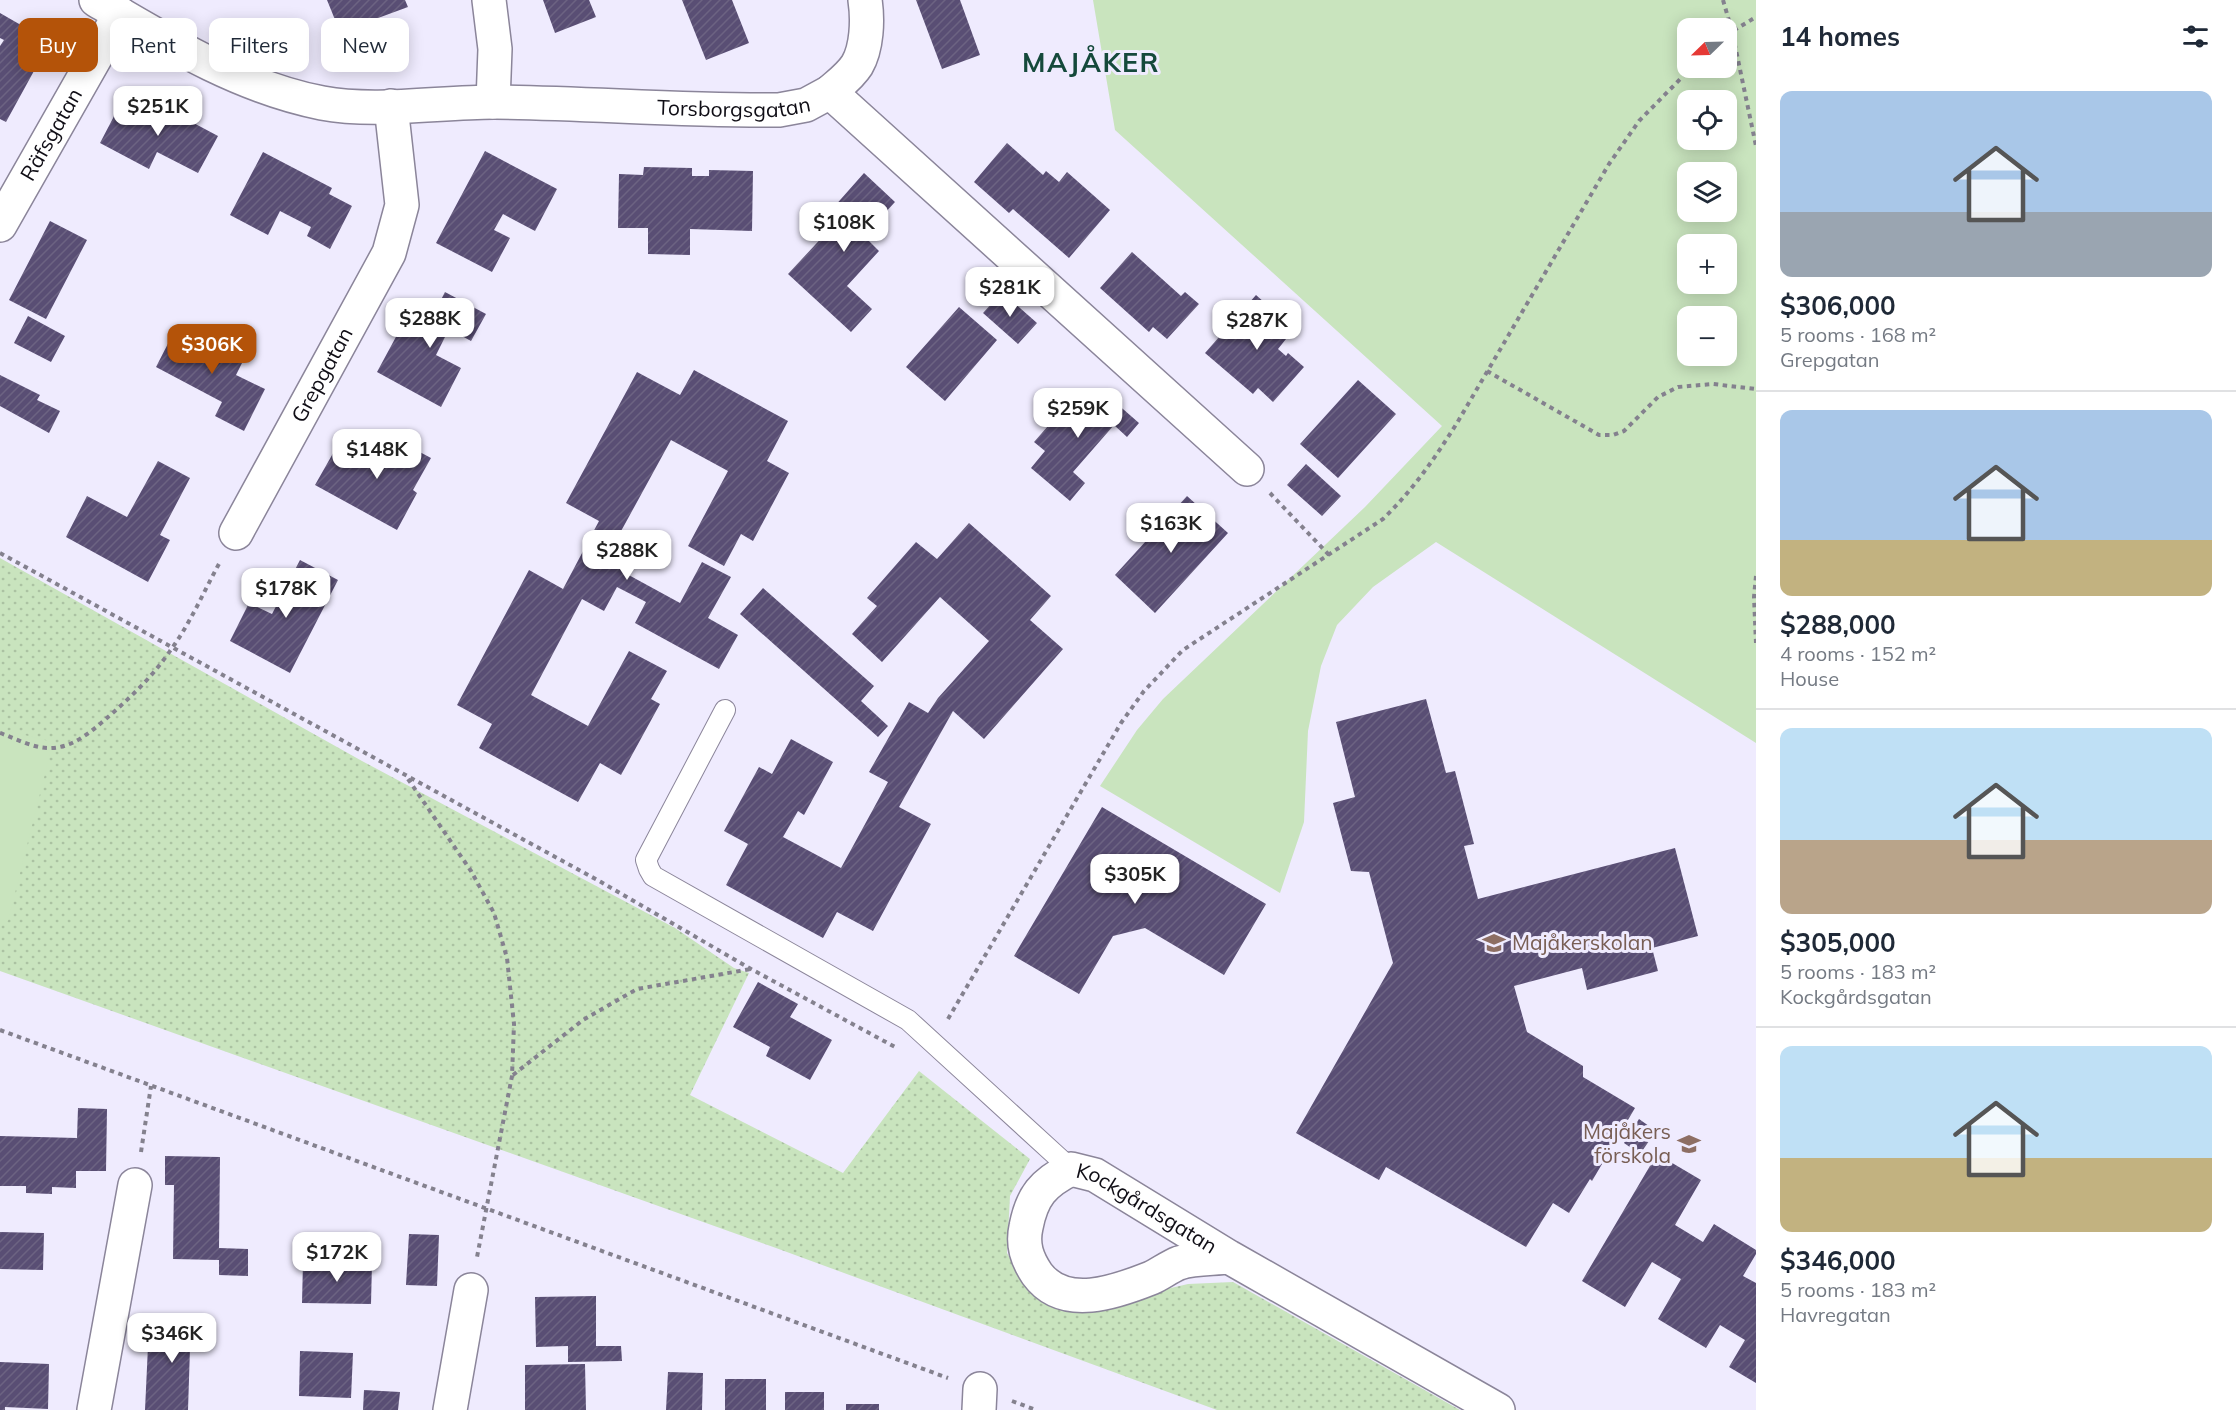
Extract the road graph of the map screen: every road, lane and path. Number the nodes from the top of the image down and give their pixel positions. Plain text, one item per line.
1 (489, 0) edge
2 (865, 0) edge
3 (1723, 0) edge
4 (108, 7) edge
5 (1756, 17) edge
6 (1728, 18) edge
7 (1737, 28) edge
8 (1737, 55) edge
9 (1680, 78) edge
10 (830, 92) junction
11 (493, 102) junction
12 (391, 106) junction
13 (1756, 146) edge
14 (0, 225) edge
15 (1487, 371) junction
16 (1756, 389) edge
17 (1247, 469) joint
18 (236, 533) joint
19 (0, 553) edge
20 (1329, 555) junction
21 (1756, 576) edge
22 (1756, 643) edge
23 (172, 649) junction
24 (725, 710) dead end
25 (0, 733) edge
26 (406, 777) junction
27 (751, 969) junction
28 (0, 1030) edge
29 (932, 1042) junction
30 (512, 1076) junction
31 (151, 1086) junction
32 (1071, 1169) junction
33 (135, 1185) joint
34 (487, 1207) junction
35 (1229, 1257) junction
36 (471, 1290) joint
37 (980, 1400) edge
38 (94, 1410) edge
39 (450, 1410) edge
40 (1036, 1410) edge
41 (1498, 1410) edge

1 - 11 street
2 - 10 street
3 - 6 path
4 - 12 street, Torsborgsgatan
4 - 14 street, Räfsgatan
5 - 7 path
8 - 13 path
9 - 15 path
10 - 11 street, Torsborgsgatan
10 - 17 street, Torsborgsgatan
11 - 12 street, Torsborgsgatan
12 - 18 street, Grepgatan
15 - 16 path
15 - 20 path
17 - 20 path
18 - 23 path
19 - 23 path
20 - 29 path
21 - 22 path
23 - 25 path
23 - 26 path
24 - 29 lane
26 - 27 path
26 - 30 path
27 - 29 path
27 - 30 path
28 - 31 path
29 - 32 lane
30 - 34 path
31 - 33 path
31 - 34 path
32 - 35 street, Kockgårdsgatan
32 - 35 street, Kockgårdsgatan
33 - 38 street
34 - 36 path
34 - 37 path
35 - 41 street, Kockgårdsgatan
36 - 39 street
37 - 40 path

